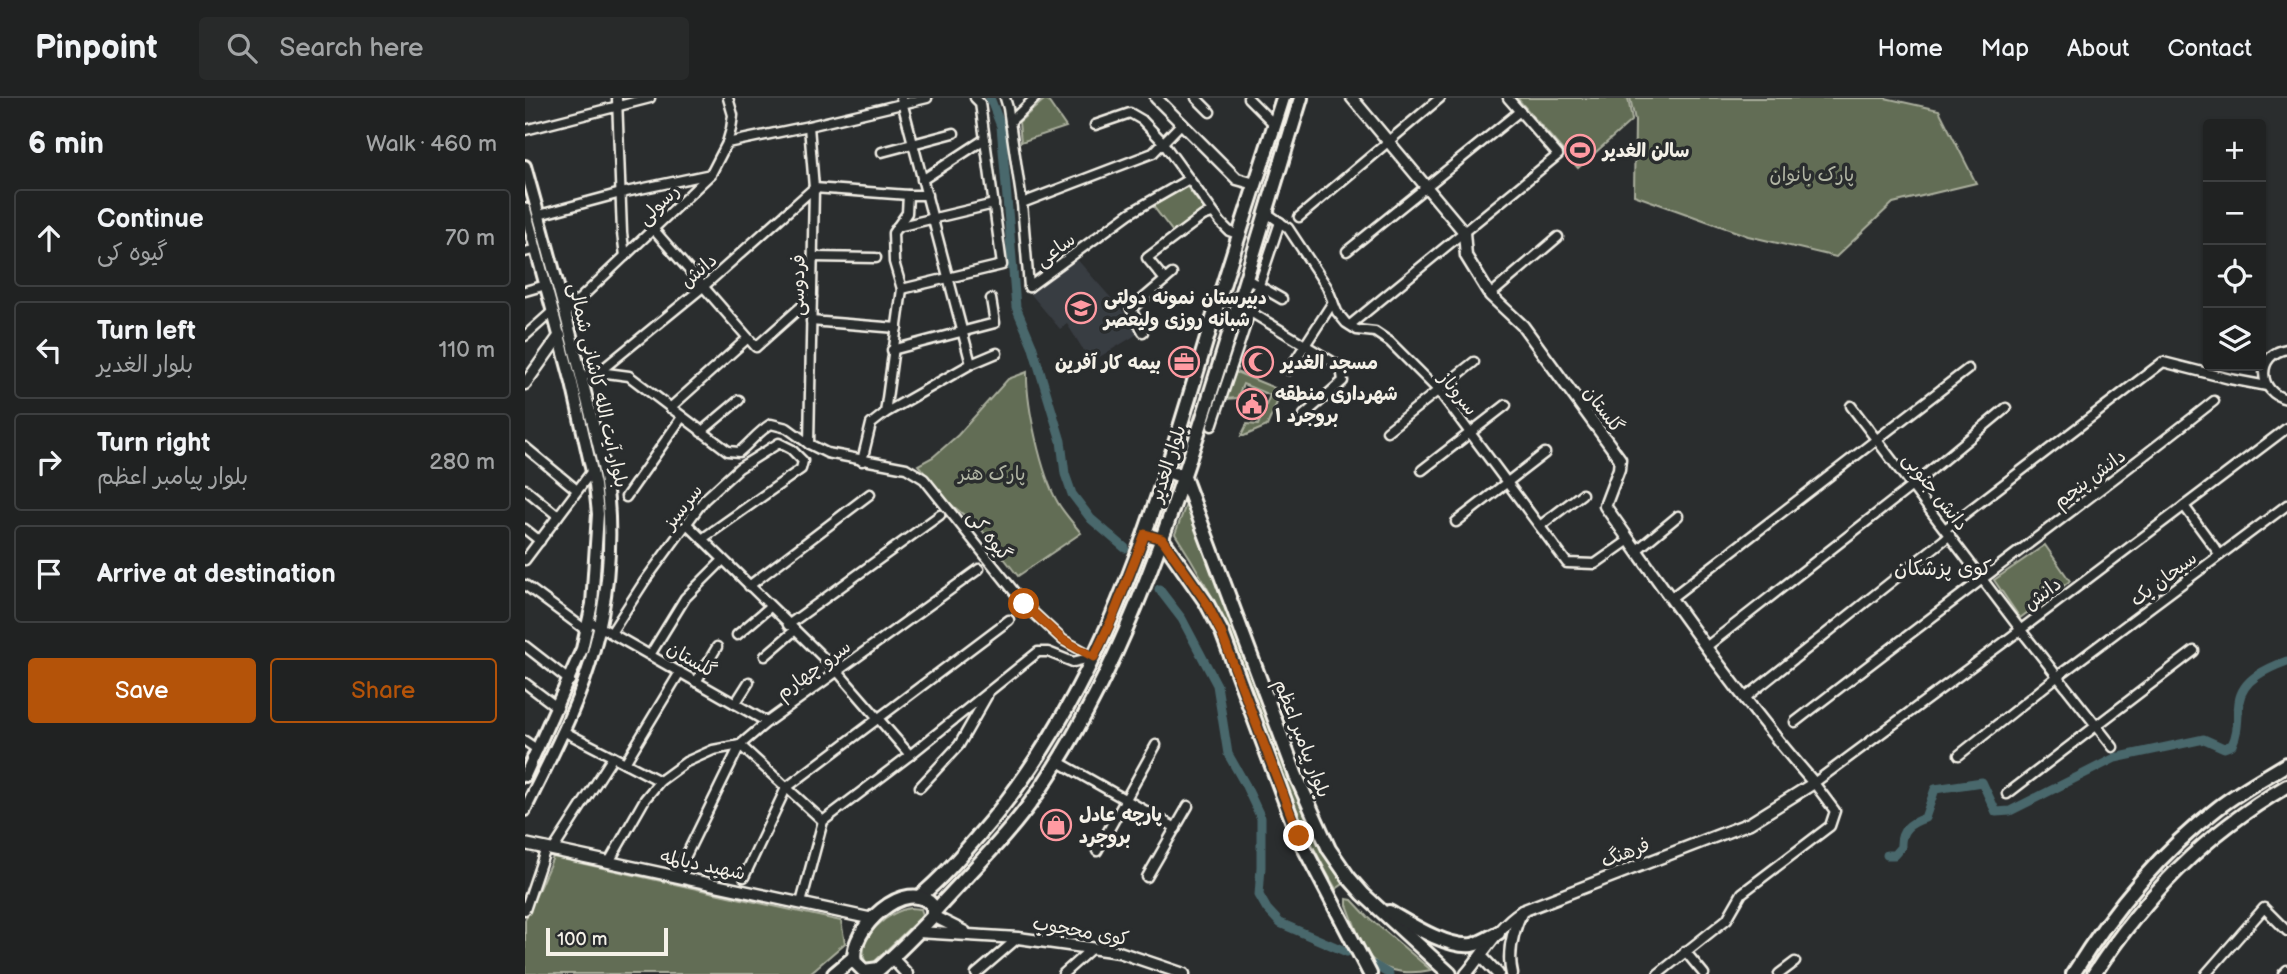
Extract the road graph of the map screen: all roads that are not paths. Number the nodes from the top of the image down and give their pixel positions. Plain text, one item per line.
1 (650, 98) edge
2 (728, 98) edge
3 (927, 98) edge
4 (975, 98) edge
5 (1005, 98) edge
6 (1035, 98) edge
7 (1156, 98) edge
8 (1196, 98) edge
9 (1248, 98) edge
10 (1283, 98) edge
11 (1301, 98) edge
12 (1352, 98) edge
13 (1440, 98) edge
14 (1508, 98) edge
15 (902, 101) edge
16 (618, 102) edge
17 (1520, 111) junction
18 (1210, 112) dead end
19 (1010, 122) junction
20 (1182, 123) junction
21 (1275, 124) junction
22 (1095, 125) dead end
23 (810, 126) junction
24 (525, 131) edge
25 (954, 133) dead end
26 (985, 139) junction
27 (1388, 142) junction
28 (727, 143) junction
29 (913, 143) junction
30 (1163, 143) junction
31 (882, 152) dead end
32 (1266, 153) junction
33 (1283, 158) junction
34 (525, 166) edge
35 (711, 174) junction
36 (1257, 178) junction
37 (1277, 178) junction
38 (1189, 179) junction
39 (922, 180) junction
40 (1426, 187) junction
41 (814, 188) junction
42 (621, 193) junction
43 (908, 195) junction
44 (926, 195) junction
45 (993, 204) junction
46 (1022, 204) junction
47 (525, 209) edge
48 (1212, 213) junction
49 (1266, 213) junction
50 (539, 215) junction
51 (1299, 217) dead end
52 (933, 218) junction
53 (1280, 222) junction
54 (897, 227) junction
55 (654, 230) junction
56 (1464, 232) junction
57 (1240, 235) junction
58 (1558, 237) dead end
59 (531, 251) edge
60 (1347, 251) dead end
61 (625, 256) junction
62 (813, 257) junction
63 (876, 258) dead end
64 (949, 278) junction
65 (1247, 279) junction
66 (546, 285) junction
67 (703, 286) junction
68 (1259, 286) junction
69 (902, 289) junction
70 (525, 291) edge
71 (1490, 295) junction
72 (812, 298) junction
73 (991, 299) dead end
74 (1282, 299) dead end
75 (1333, 302) junction
76 (1244, 309) junction
77 (553, 311) junction
78 (566, 312) junction
79 (811, 321) junction
80 (1350, 325) junction
81 (897, 328) junction
82 (962, 331) junction
83 (1143, 332) dead end
84 (565, 333) junction
85 (525, 336) edge
86 (748, 338) junction
87 (1305, 345) junction
88 (2287, 349) edge
89 (893, 350) junction
90 (997, 353) dead end
91 (1474, 362) dead end
92 (971, 364) junction
93 (1289, 369) dead end
94 (1968, 369) dead end
95 (599, 372) junction
96 (582, 377) junction
97 (525, 384) edge
98 (2267, 386) junction
99 (1439, 391) junction
100 (2287, 399) edge
101 (739, 400) dead end
102 (2214, 401) dead end
103 (1506, 405) dead end
104 (1851, 406) dead end
105 (670, 408) junction
106 (2006, 408) dead end
107 (885, 413) junction
108 (1304, 415) dead end
109 (682, 417) junction
110 (1212, 426) dead end
111 (2287, 428) edge
112 (1387, 431) dead end
113 (701, 432) junction
114 (1471, 433) junction
115 (1876, 439) junction
116 (809, 444) junction
117 (525, 447) edge
118 (739, 453) junction
119 (1545, 453) dead end
120 (862, 461) junction
121 (748, 463) junction
122 (1165, 470) junction
123 (1422, 470) dead end
124 (592, 471) junction
125 (1184, 477) junction
126 (1508, 482) junction
127 (1912, 486) junction
128 (525, 489) edge
129 (577, 490) junction
130 (870, 494) dead end
131 (1581, 494) dead end
132 (627, 498) dead end
133 (2287, 505) edge
134 (2184, 506) junction
135 (940, 515) dead end
136 (558, 516) junction
137 (1678, 516) dead end
138 (1456, 522) dead end
139 (687, 524) junction
140 (1541, 525) junction
141 (525, 529) edge
142 (1948, 532) junction
143 (1145, 534) junction
144 (702, 539) junction
145 (1162, 539) junction
146 (1629, 540) junction
147 (540, 541) junction
148 (1637, 550) junction
149 (2220, 555) junction
150 (526, 557) edge
151 (723, 560) junction
152 (979, 569) dead end
153 (1982, 577) junction
154 (525, 585) edge
155 (749, 586) junction
156 (1671, 598) junction
157 (770, 607) junction
158 (1009, 620) dead end
159 (592, 626) junction
160 (791, 628) junction
161 (2020, 629) junction
162 (611, 633) junction
163 (737, 635) dead end
164 (525, 646) edge
165 (717, 647) dead end
166 (1706, 647) junction
167 (2194, 651) dead end
168 (650, 655) junction
169 (765, 656) dead end
170 (1094, 657) junction
171 (837, 671) junction
172 (680, 672) junction
173 (2058, 676) junction
174 (570, 681) junction
175 (697, 682) junction
176 (749, 682) dead end
177 (525, 683) edge
178 (990, 690) junction
179 (1745, 698) junction
180 (735, 704) junction
181 (558, 708) junction
182 (878, 719) junction
183 (767, 722) junction
184 (1795, 722) dead end
185 (2097, 726) junction
186 (563, 731) junction
187 (525, 741) edge
188 (740, 745) junction
189 (1156, 745) dead end
190 (2113, 747) dead end
191 (538, 750) junction
192 (910, 755) junction
193 (1959, 755) dead end
194 (613, 757) junction
195 (1057, 761) junction
196 (625, 763) junction
197 (2287, 764) edge
198 (525, 776) edge
199 (660, 782) junction
200 (1814, 783) junction
201 (2287, 786) edge
202 (920, 787) dead end
203 (786, 788) junction
204 (2007, 794) dead end
205 (1127, 800) junction
206 (1188, 806) dead end
207 (525, 810) edge
208 (823, 821) junction
209 (1176, 828) junction
210 (525, 844) edge
211 (549, 849) junction
212 (1097, 851) dead end
213 (608, 862) junction
214 (676, 876) junction
215 (744, 877) dead end
216 (1147, 877) dead end
217 (919, 897) junction
218 (801, 903) junction
219 (1372, 903) junction
220 (525, 910) edge
221 (1522, 911) junction
222 (933, 914) junction
223 (873, 919) junction
224 (2287, 931) edge
225 (918, 932) junction
226 (1498, 933) junction
227 (969, 934) junction
228 (1018, 938) junction
229 (1091, 948) junction
230 (1685, 951) junction
231 (1481, 956) junction
232 (853, 958) junction
233 (892, 958) junction
234 (1795, 962) dead end
235 (2287, 970) edge
236 (876, 972) edge
237 (834, 974) edge
238 (907, 974) edge
239 (976, 974) edge
240 (1063, 974) edge
241 (1184, 974) edge
242 (1370, 974) edge
243 (1450, 974) edge
244 (1466, 974) edge
245 (1498, 974) edge
246 (1512, 974) edge
247 (1658, 974) edge
248 (1704, 974) edge
249 (1779, 974) edge
250 (2073, 974) edge
251 (2094, 974) edge
252 (2206, 974) edge
253 (2283, 974) edge

1 - 16 street
2 - 28 street, رسولی
3 - 15 street
4 - 26 street
5 - 19 street, ساعی
6 - 19 street
7 - 20 street
8 - 18 street
9 - 21 street
10 - 21 main road, بلوار الغدیر
11 - 33 main road, بلوار الغدیر
12 - 27 street, گلستان
13 - 27 street
14 - 17 street
15 - 23 street
15 - 29 street
16 - 24 street
16 - 42 street
17 - 40 street
17 - 56 street
19 - 46 street, ساعی
20 - 30 street
20 - 36 street
21 - 32 main road, بلوار الغدیر
22 - 30 street
23 - 28 street
23 - 41 street, فردوسی
25 - 29 street
26 - 39 street
26 - 45 street
27 - 40 street, گلستان
27 - 51 street
28 - 35 street, رسولی
29 - 31 street
29 - 39 street
30 - 38 street
30 - 46 street
32 - 33 main road
32 - 36 main road, بلوار الغدیر
33 - 37 main road, بلوار الغدیر
34 - 50 main road, بلوار آیت الله کاشانی شمالی
35 - 42 street
35 - 55 street, رسولی
36 - 37 main road
36 - 57 main road, بلوار الغدیر
37 - 49 main road, بلوار الغدیر
38 - 46 street, ساعی
38 - 48 street
39 - 44 street
40 - 56 street, گلستان
40 - 60 street
41 - 43 street
41 - 62 street, فردوسی
41 - 67 street, دانش
42 - 50 street
42 - 61 street
43 - 44 street
43 - 54 street
44 - 52 street
45 - 52 street
45 - 64 street
47 - 59 main road, بلوار آیت الله کاشانی شمالی
48 - 57 street
48 - 83 street
49 - 53 street
49 - 65 main road, بلوار الغدیر
50 - 78 main road, بلوار آیت الله کاشانی شمالی
52 - 54 street
52 - 64 street
53 - 68 street
53 - 75 street
54 - 69 street
55 - 61 street, رسولی
55 - 67 street
56 - 71 street, گلستان
56 - 80 street
57 - 122 main road, بلوار الغدیر
58 - 71 street
59 - 66 main road, بلوار آیت الله کاشانی شمالی
61 - 78 street, رسولی
62 - 63 street
62 - 72 street, فردوسی
64 - 69 street
64 - 82 street
65 - 68 street
65 - 76 main road, بلوار الغدیر
66 - 70 street
66 - 77 main road, بلوار آیت الله کاشانی شمالی
67 - 86 street
67 - 95 street, دانش
68 - 74 street
68 - 76 street
69 - 81 street
71 - 146 street, گلستان
72 - 79 street, فردوسی
72 - 86 street
73 - 82 street
75 - 80 street
75 - 87 street
76 - 87 street
76 - 110 street
76 - 125 main road, بلوار الغدیر
77 - 84 main road, بلوار آیت الله کاشانی شمالی
77 - 85 street
78 - 84 main road, بلوار آیت الله کاشانی شمالی
79 - 81 street
79 - 116 street, فردوسی
80 - 99 street, سروناز
81 - 89 street
82 - 89 street
82 - 92 street
84 - 96 main road, بلوار آیت الله کاشانی شمالی
84 - 97 street
84 - 124 main road, بلوار آیت الله کاشانی شمالی
86 - 105 street
87 - 93 street
87 - 108 street
88 - 98 street
89 - 107 street
90 - 92 street
91 - 99 street
92 - 107 street
94 - 115 street
95 - 96 street, دانش
95 - 105 street, دانش
96 - 159 main road, بلوار آیت الله کاشانی شمالی
98 - 100 street
98 - 142 street
99 - 112 street
99 - 114 street, سروناز
101 - 113 street
102 - 153 street, دانش پنجم
103 - 114 street
104 - 115 street, دانش جنوبی
105 - 109 street, دانش
106 - 127 street
107 - 120 street
109 - 113 street, دانش
109 - 132 street
111 - 134 street, دانش
113 - 118 street, دانش
114 - 123 street
114 - 126 street, سروناز
115 - 127 street, دانش جنوبی
115 - 156 street
116 - 118 street
116 - 120 street, گیوه کی
117 - 129 street
118 - 121 street
119 - 126 street
120 - 170 street, گیوه کی
121 - 139 street, سرسبز
121 - 144 street, سرسبز
122 - 125 main road
122 - 143 main road, بلوار الغدیر
124 - 129 street
124 - 159 main road, بلوار آیت الله کاشانی شمالی
125 - 145 main road, بلوار الغدیر
125 - 219 main road, بلوار پیامبر اعظم
126 - 138 street
126 - 140 street, سروناز
127 - 142 street, دانش جنوبی
127 - 166 street
128 - 136 street
129 - 136 street
130 - 155 street
131 - 140 street
133 - 149 street, سبحان یک
134 - 149 street
134 - 161 street, دانش
135 - 160 street
136 - 147 street
137 - 148 street
139 - 144 street
139 - 162 street, سرسبز
140 - 146 street, سروناز
141 - 147 street
142 - 153 street, دانش جنوبی
142 - 179 street
143 - 145 main road
143 - 170 main road, بلوار الغدیر
144 - 151 street
145 - 195 main road, بلوار الغدیر
145 - 242 main road, بلوار پیامبر اعظم
146 - 148 street, گلستان
147 - 150 street
148 - 156 street, گلستان
149 - 173 street, سبحان یک
151 - 155 street
151 - 168 street
152 - 171 street, سرو چهارم
153 - 161 street, دانش جنوبی
153 - 184 street, دانش پنجم
154 - 159 street, گلستان
155 - 157 street
156 - 166 street, گلستان
157 - 160 street
157 - 163 street
158 - 182 street
159 - 162 street, گلستان
159 - 174 main road, بلوار آیت الله کاشانی شمالی
159 - 186 main road, بلوار آیت الله کاشانی شمالی
160 - 169 street
160 - 171 street
161 - 173 street, دانش جنوبی
161 - 200 street, دانش
162 - 168 street, گلستان
164 - 174 street
165 - 175 street
166 - 179 street, گلستان
167 - 185 street
168 - 172 street, گلستان
170 - 178 street
170 - 217 main road, بلوار الغدیر
171 - 182 street
171 - 183 street, سرو چهارم
172 - 175 street, گلستان
172 - 196 street
173 - 185 street, دانش جنوبی
173 - 193 street, سبحان یک
174 - 181 main road, بلوار آیت الله کاشانی شمالی
175 - 180 street, گلستان
176 - 180 street
177 - 181 street
178 - 192 street
178 - 202 street
179 - 200 street, گلستان
180 - 183 street, گلستان
181 - 191 main road, بلوار آیت الله کاشانی شمالی
182 - 192 street
182 - 203 street
183 - 188 street, سرو چهارم
185 - 190 street, دانش جنوبی
185 - 204 street
186 - 194 street
186 - 207 main road, بلوار آیت الله کاشانی شمالی
187 - 191 street
188 - 199 street, سرو چهارم
188 - 203 street
188 - 214 street
189 - 205 street
191 - 198 main road, بلوار آیت الله کاشانی شمالی
192 - 208 street
194 - 196 street
194 - 211 street
195 - 205 street
195 - 222 main road, بلوار الغدیر
196 - 199 street
197 - 250 main road
199 - 213 street, سرو چهارم
200 - 221 street, فرهنگ
200 - 230 street
201 - 251 main road
203 - 208 street
203 - 215 street
205 - 209 street
205 - 212 street
206 - 209 street
208 - 218 street
209 - 216 street
210 - 211 street, شهید دیالمه
211 - 213 street, شهید دیالمه
211 - 220 street
213 - 214 street, شهید دیالمه
214 - 218 street, شهید دیالمه
217 - 222 main road
217 - 223 main road
218 - 223 street, شهید دیالمه
219 - 226 main road
219 - 243 main road, بلوار پیامبر اعظم
221 - 226 street, فرهنگ
221 - 246 street
222 - 225 main road, بلوار الغدیر
222 - 227 street
223 - 232 main road
224 - 252 street
225 - 227 street, کوی محجوب
225 - 233 main road, بلوار الغدیر
226 - 231 street, فرهنگ
227 - 228 street, کوی محجوب
228 - 229 street, کوی محجوب
228 - 239 street
229 - 240 street
229 - 241 street, کوی محجوب
230 - 247 street
230 - 248 street
231 - 244 street, فرهنگ
231 - 245 street
232 - 236 main road
232 - 237 main road
233 - 236 main road, بلوار الغدیر
233 - 238 street
234 - 249 street
235 - 253 street

